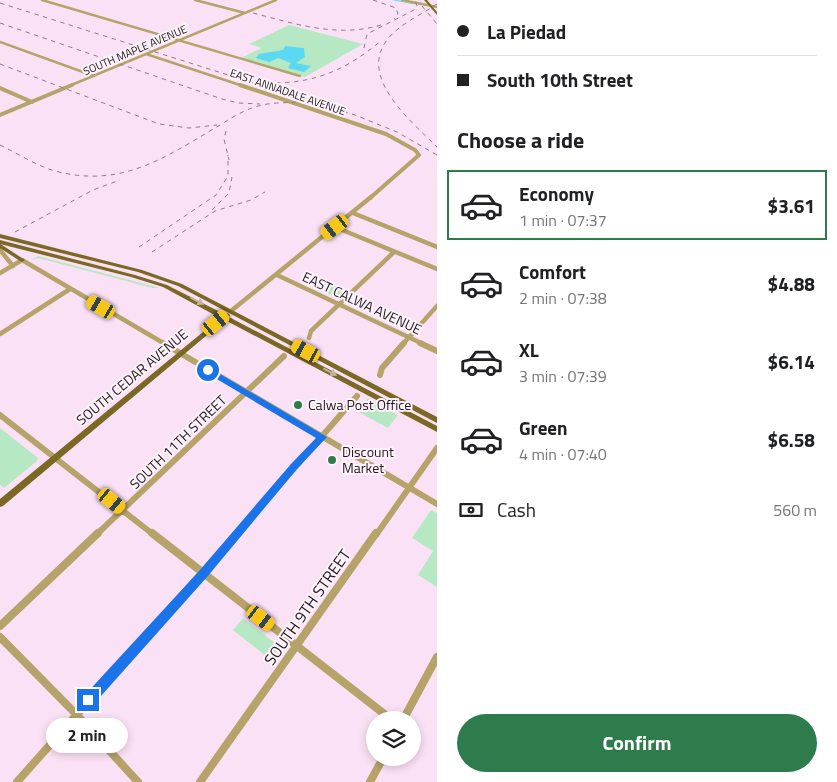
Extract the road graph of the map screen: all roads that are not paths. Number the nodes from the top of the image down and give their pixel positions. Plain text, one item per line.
1 (42, 0) edge
2 (195, 0) edge
3 (276, 0) edge
4 (402, 0) edge
5 (425, 0) edge
6 (437, 7) edge
7 (245, 13) junction
8 (437, 14) edge
9 (178, 41) junction
10 (0, 42) edge
11 (146, 54) junction
12 (94, 76) junction
13 (300, 76) dead end
14 (0, 88) edge
15 (32, 102) junction
16 (0, 115) edge
17 (420, 155) joint
18 (353, 213) junction
19 (335, 227) junction
20 (1, 238) edge
21 (0, 246) edge
22 (437, 246) edge
23 (0, 250) edge
24 (394, 252) junction
25 (22, 260) junction
26 (13, 266) junction
27 (437, 269) edge
28 (0, 273) edge
29 (277, 275) junction
30 (70, 289) junction
31 (339, 305) junction
32 (437, 306) edge
33 (228, 314) junction
34 (0, 334) edge
35 (309, 338) dead end
36 (409, 338) junction
37 (437, 351) edge
38 (180, 354) junction
39 (284, 356) dead end
40 (380, 375) dead end
41 (248, 393) junction
42 (358, 396) dead end
43 (0, 415) edge
44 (437, 420) edge
45 (437, 429) edge
46 (322, 437) junction
47 (437, 448) edge
48 (56, 458) junction
49 (409, 488) junction
50 (0, 504) edge
51 (437, 504) edge
52 (124, 511) junction
53 (203, 573) junction
54 (0, 626) edge
55 (0, 637) edge
56 (297, 646) junction
57 (437, 657) edge
58 (380, 711) edge
59 (409, 711) edge
60 (76, 714) junction
61 (379, 766) edge
62 (17, 782) edge
63 (138, 782) edge
64 (200, 782) edge
65 (370, 782) edge

1 - 9 street
2 - 7 street
3 - 7 street, SOUTH MAPLE AVENUE
4 - 6 street
5 - 8 main road
7 - 9 street, SOUTH MAPLE AVENUE
9 - 11 street, SOUTH MAPLE AVENUE
9 - 13 street
10 - 12 street
11 - 12 street, SOUTH MAPLE AVENUE
11 - 17 street, EAST ANNADALE AVENUE
12 - 15 street, SOUTH MAPLE AVENUE
14 - 15 street
15 - 16 street, SOUTH MAPLE AVENUE
17 - 18 street, SOUTH CEDAR AVENUE
18 - 19 street, SOUTH CEDAR AVENUE
18 - 22 street
19 - 24 street
19 - 29 street, SOUTH CEDAR AVENUE
20 - 33 main road
21 - 25 main road
23 - 26 street
24 - 27 street
24 - 31 street
25 - 26 street
25 - 30 street
26 - 28 street
29 - 31 street, EAST CALWA AVENUE
29 - 33 street, SOUTH CEDAR AVENUE
30 - 34 street
30 - 38 street
31 - 35 street
31 - 36 street, EAST CALWA AVENUE
32 - 36 street
33 - 38 main road, SOUTH CEDAR AVENUE
33 - 44 main road
33 -> 45 main road
36 - 37 street, EAST CALWA AVENUE
36 - 40 street
38 - 41 street
38 - 48 main road, SOUTH CEDAR AVENUE
39 - 41 street, SOUTH 11TH STREET
41 - 46 street
41 - 52 street, SOUTH 11TH STREET
42 - 46 street
43 - 48 street
46 - 49 street
46 - 53 street
47 - 49 street, SOUTH 9TH STREET
48 - 50 main road, SOUTH CEDAR AVENUE
48 - 52 street
49 - 51 street
49 - 56 street, SOUTH 9TH STREET
52 - 53 street
52 - 54 street, SOUTH 11TH STREET
53 - 56 street
53 - 60 street
55 - 60 street
56 - 58 street
56 - 64 street, SOUTH 9TH STREET
57 - 59 street
60 - 62 street
60 - 63 street
61 - 65 street

